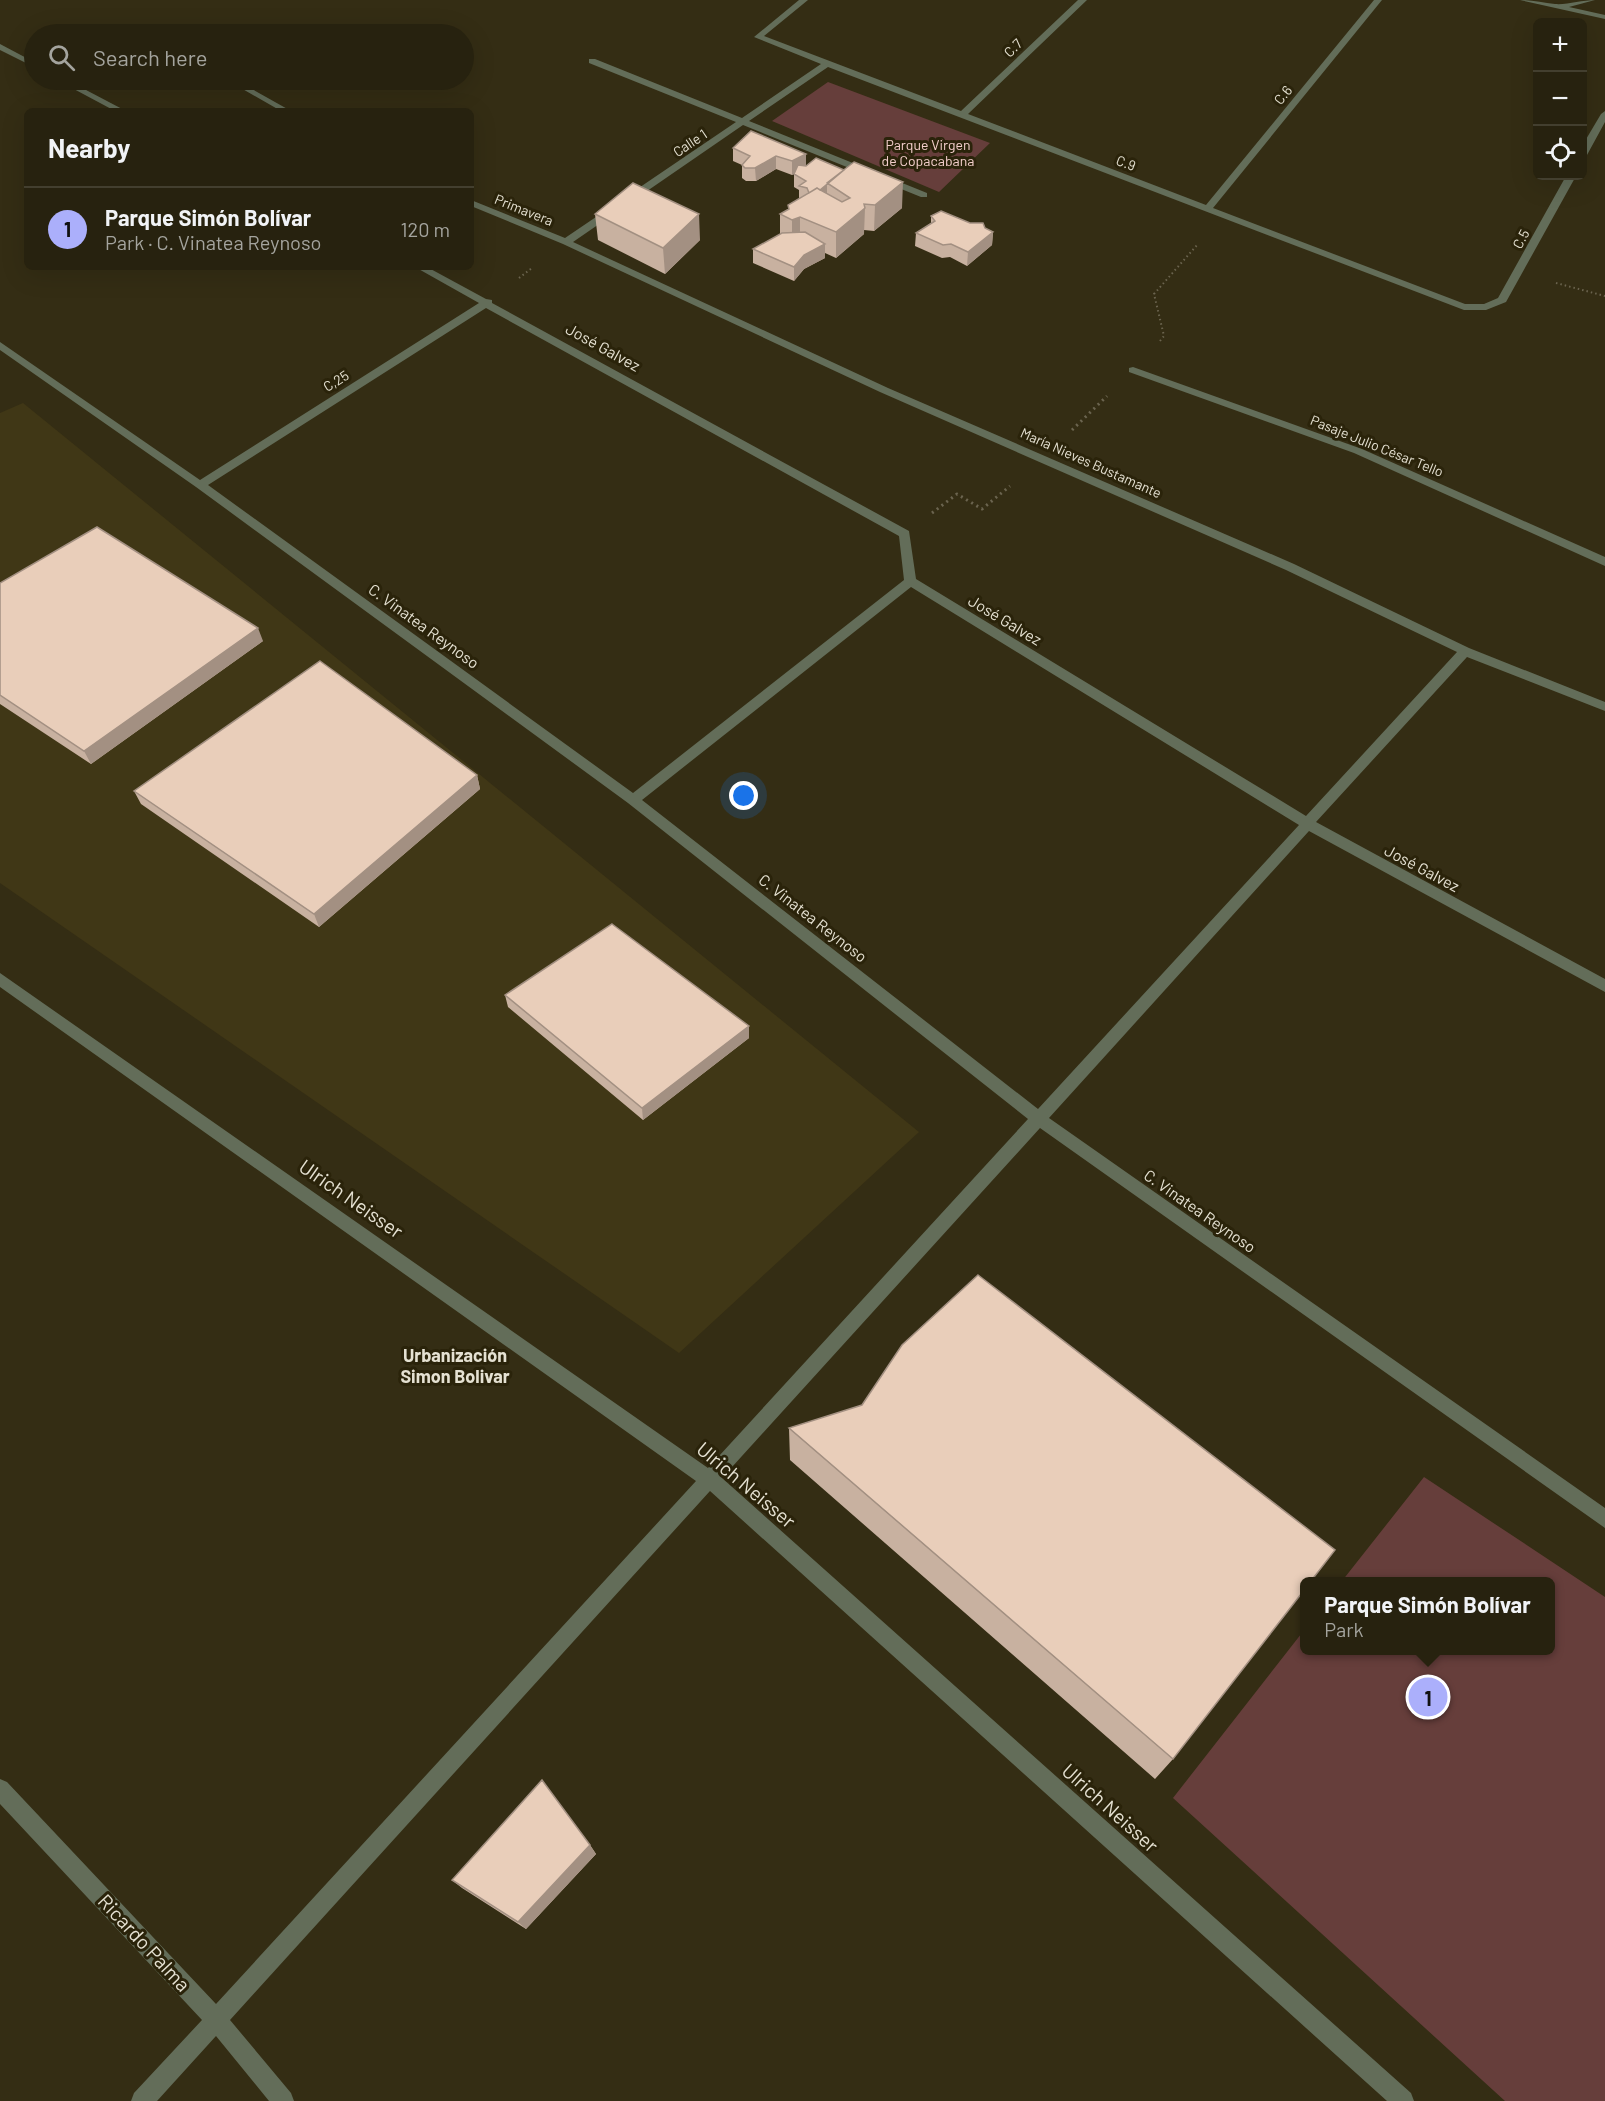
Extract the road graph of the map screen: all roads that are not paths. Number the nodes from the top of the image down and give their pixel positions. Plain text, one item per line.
1 (804, 0) edge
2 (1083, 0) edge
3 (1378, 0) edge
4 (1524, 0) edge
5 (1546, 0) edge
6 (1591, 0) edge
7 (1555, 7) junction
8 (1605, 18) edge
9 (0, 47) edge
10 (24, 60) edge
11 (592, 61) dead end
12 (827, 64) junction
13 (81, 90) edge
14 (249, 90) edge
15 (116, 108) edge
16 (282, 108) edge
17 (1605, 114) edge
18 (962, 116) junction
19 (744, 122) junction
20 (1587, 146) edge
21 (1569, 180) edge
22 (924, 195) dead end
23 (474, 204) edge
24 (1208, 208) junction
25 (566, 242) junction
26 (426, 270) edge
27 (488, 302) junction
28 (1486, 307) joint
29 (0, 345) edge
30 (1133, 370) road end
31 (200, 485) junction
32 (1605, 562) edge
33 (910, 581) junction
34 (1465, 651) junction
35 (1605, 707) edge
36 (633, 800) junction
37 (1308, 824) junction
38 (0, 979) edge
39 (1605, 986) edge
40 (1039, 1119) junction
41 (709, 1479) junction
42 (1605, 1519) edge
43 (0, 1789) edge
44 (216, 2019) junction
45 (142, 2101) edge
46 (283, 2101) edge
47 (1403, 2101) edge

1 - 12 street, C.9
2 - 18 street, C.7
3 - 24 street, C.6
4 - 7 street
5 - 7 street
6 - 7 street
7 - 8 street
9 - 10 street
11 - 19 street
12 - 18 street, C.9
12 - 19 street, Calle 1
13 - 15 street
14 - 16 street
17 - 20 street
18 - 24 street, C.9
19 - 22 street
19 - 25 street, Calle 1
21 - 28 street, C.5
23 - 25 street, Primavera
24 - 28 street, C.9
25 - 34 street, María Nieves Bustamante
26 - 27 street, José Galvez
27 - 31 street, C,25
27 - 33 street, José Galvez
29 - 31 street, C. Vinatea Reynoso
30 - 32 street, Pasaje Julio César Tello
31 - 36 street, C. Vinatea Reynoso
33 - 36 street
33 - 37 street, José Galvez
34 - 35 street, María Nieves Bustamante
34 - 37 street
36 - 40 street, C. Vinatea Reynoso
37 - 39 street, José Galvez
37 - 40 street
38 - 41 street, Ulrich Neisser
40 - 41 street
40 - 42 street, C. Vinatea Reynoso
41 - 44 street
41 - 47 street, Ulrich Neisser
43 - 44 street, Ricardo Palma
44 - 45 street
44 - 46 street, Ricardo Palma

